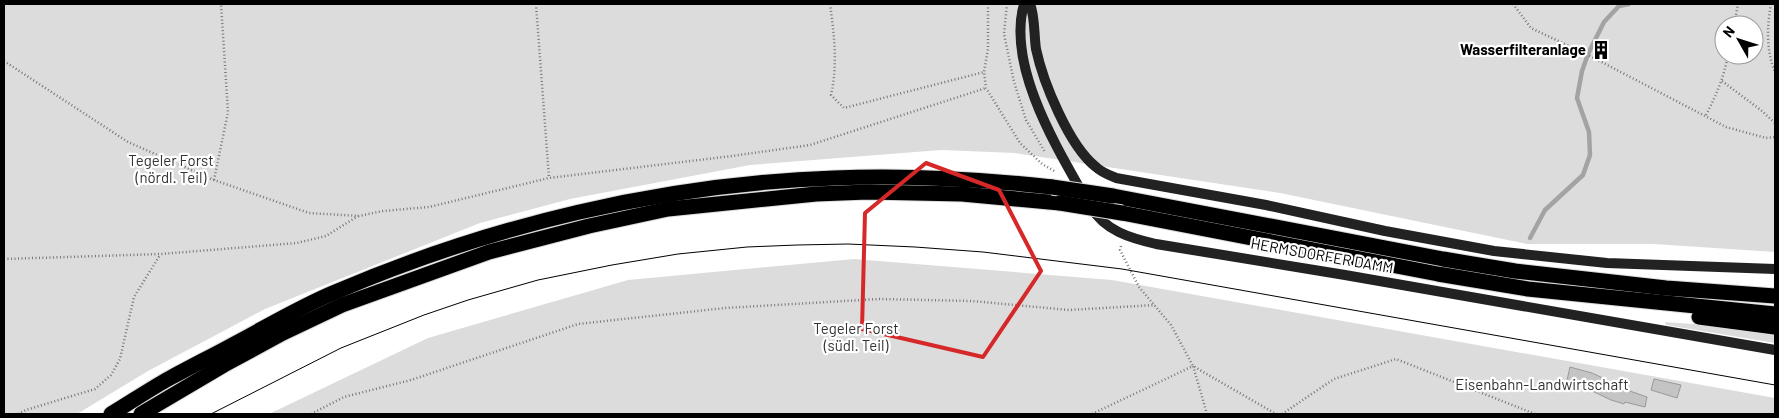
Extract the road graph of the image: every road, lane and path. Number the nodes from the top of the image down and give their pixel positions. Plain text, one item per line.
1 (221, 4) edge
2 (536, 4) edge
3 (830, 4) edge
4 (988, 4) edge
5 (1007, 4) edge
6 (1024, 4) edge
7 (1030, 4) edge
8 (1513, 4) edge
9 (1771, 4) edge
10 (4, 61) edge
11 (1726, 65) edge
12 (984, 72) junction
13 (1775, 72) edge
14 (1722, 81) junction
15 (1014, 82) dead end
16 (986, 88) junction
17 (1706, 115) junction
18 (1775, 123) edge
19 (1775, 137) edge
20 (549, 178) junction
21 (214, 180) junction
22 (1054, 180) junction
23 (359, 216) junction
24 (1121, 246) dead end
25 (161, 254) junction
26 (4, 259) edge
27 (1775, 269) edge
28 (1775, 286) edge
29 (1719, 292) junction
30 (1570, 295) junction
31 (1775, 296) edge
32 (1155, 305) junction
33 (1775, 314) edge
34 (1775, 327) edge
35 (1775, 350) edge
36 (1192, 366) junction
37 (1103, 410) junction
38 (18, 414) edge
39 (111, 414) edge
40 (141, 414) edge
41 (312, 414) edge
42 (1092, 414) edge
43 (1102, 414) edge
44 (1207, 414) edge
45 (1276, 414) edge
46 (1282, 414) edge
47 (1535, 414) edge

1 - 21 path
2 - 20 path
3 - 12 path
4 - 12 path
5 - 15 path
6 - 35 main road, HERMSDORFER DAMM
7 - 27 main road
8 - 17 path
9 - 13 path
10 - 21 path
11 - 14 path
12 - 16 path
14 - 17 path
14 - 18 path
16 - 20 path
16 - 22 path
17 - 19 path
20 - 23 path
21 - 23 path
22 - 29 highway, bridge
22 - 39 highway
23 - 25 path
24 - 32 path
25 - 26 path
25 - 38 path
28 - 29 highway
29 - 31 highway
30 - 33 highway
30 - 34 highway
30 - 40 highway, bridge
32 - 36 path
32 - 41 path
36 - 37 path
36 - 44 path
36 - 45 path
37 - 42 path
37 - 43 path
46 - 47 path

